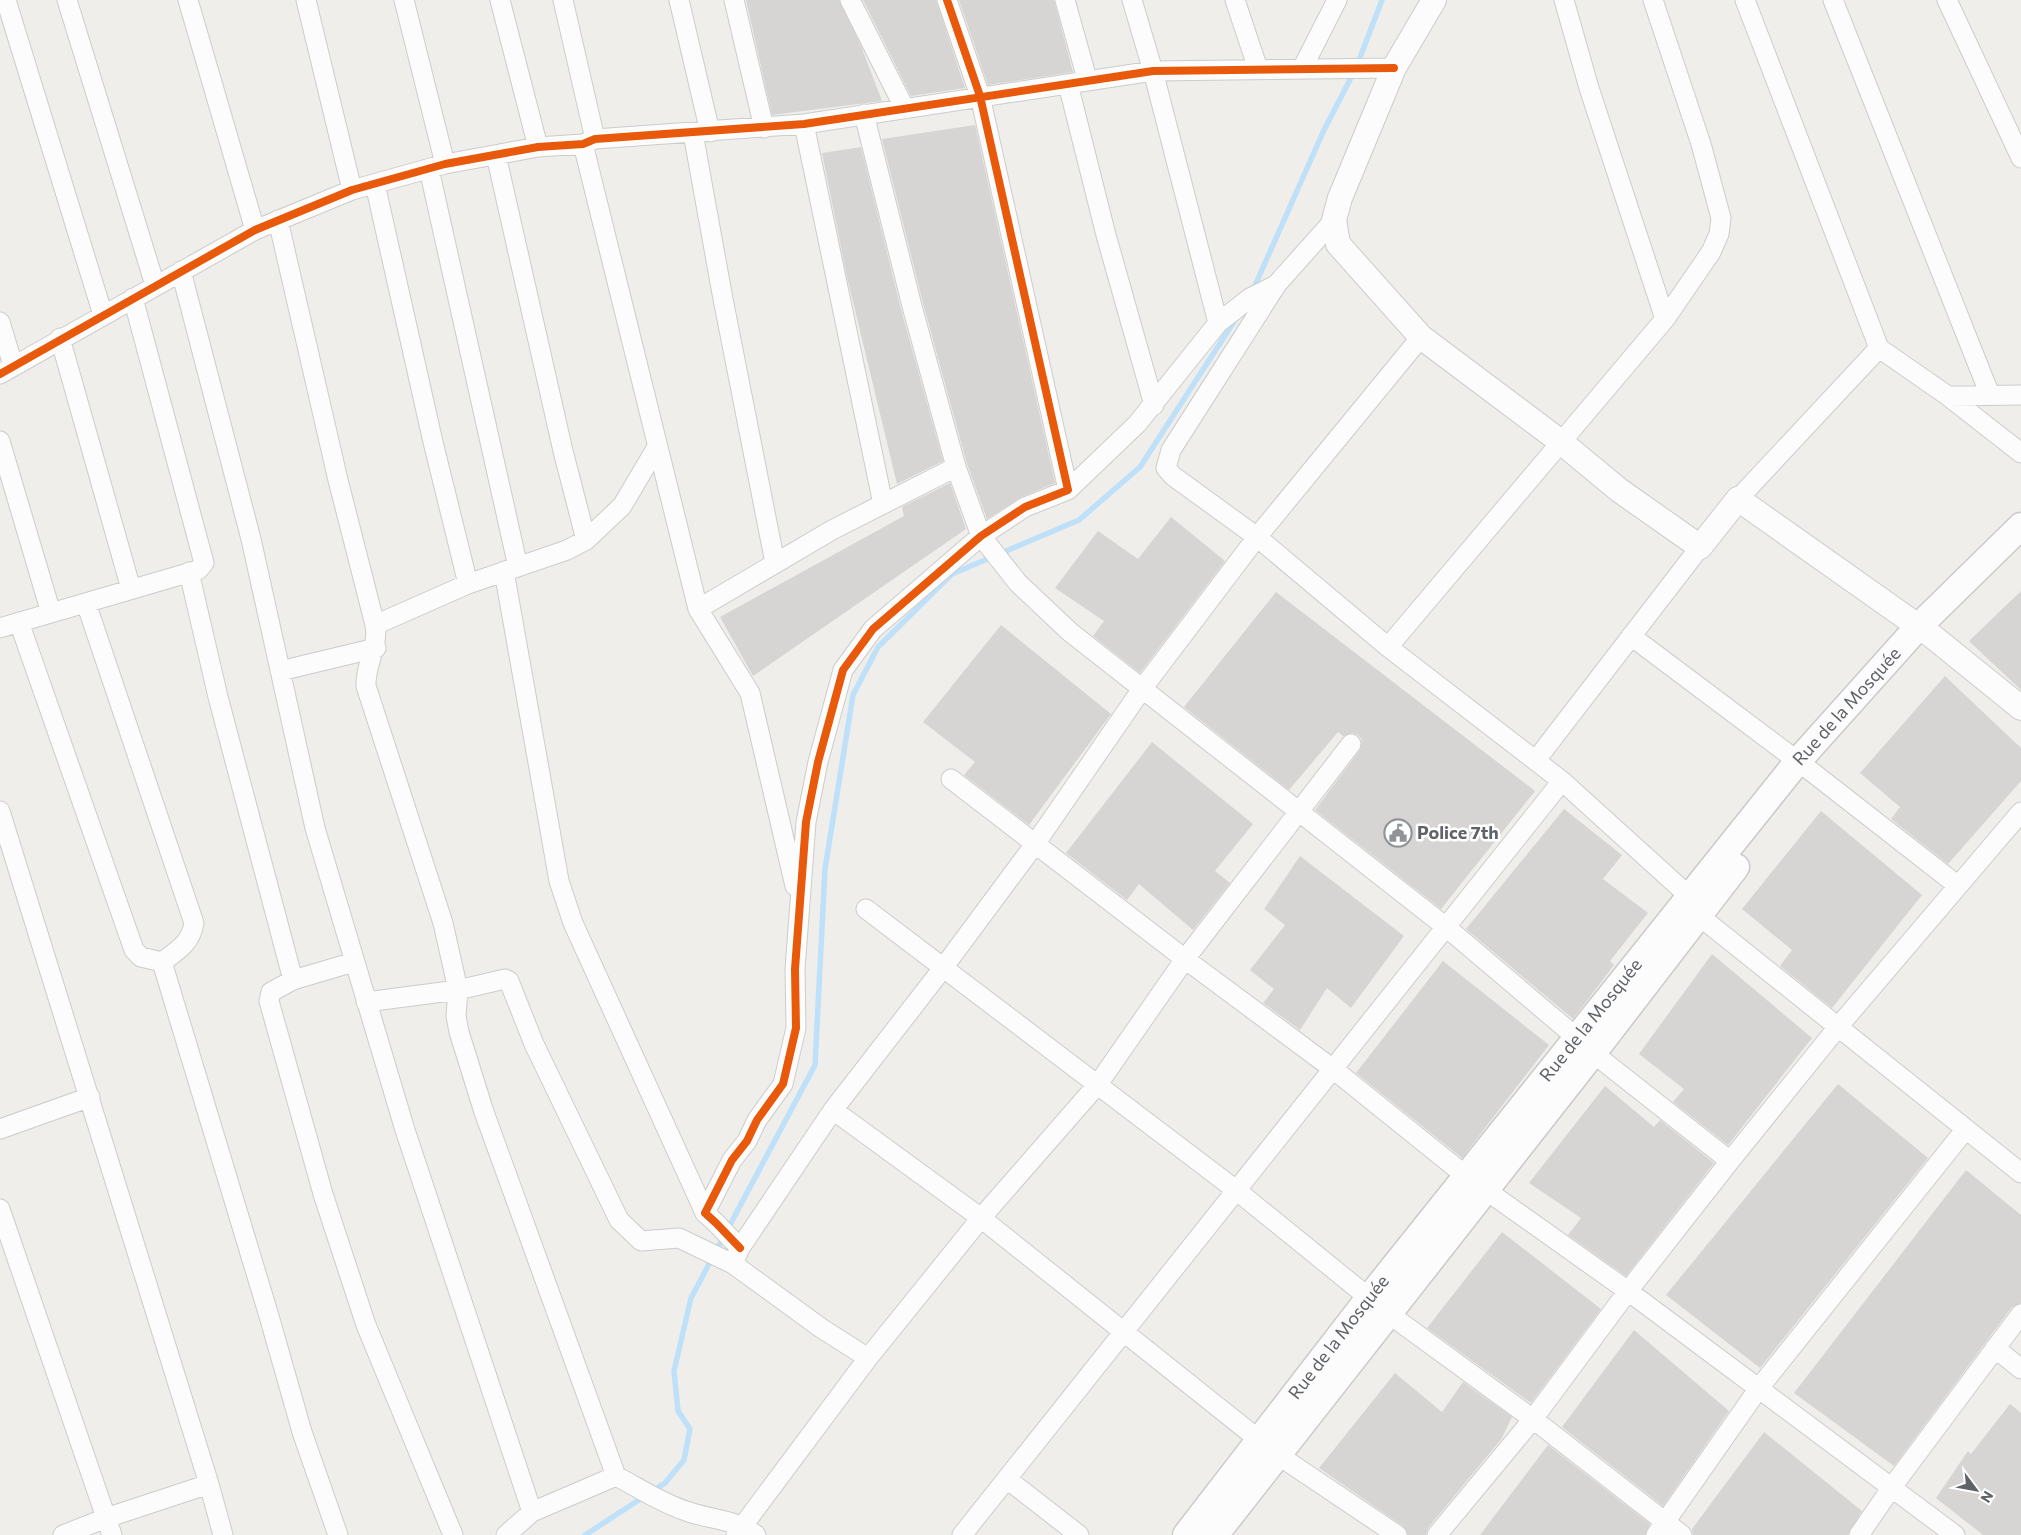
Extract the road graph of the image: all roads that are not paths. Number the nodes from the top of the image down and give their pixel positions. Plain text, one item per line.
1 (6, 0) edge
2 (67, 0) edge
3 (188, 0) edge
4 (306, 0) edge
5 (404, 0) edge
6 (500, 0) edge
7 (563, 0) edge
8 (679, 0) edge
9 (734, 0) edge
10 (850, 0) edge
11 (947, 0) edge
12 (1065, 0) edge
13 (1132, 0) edge
14 (1235, 0) edge
15 (1337, 0) edge
16 (1434, 0) edge
17 (1564, 0) edge
18 (1653, 0) edge
19 (1745, 0) edge
20 (1833, 0) edge
21 (1947, 0) edge
22 (1258, 68) junction
23 (1394, 68) junction
24 (1302, 69) junction
25 (1153, 71) junction
26 (1088, 80) junction
27 (1068, 84) junction
28 (980, 96) junction
29 (905, 109) junction
30 (864, 114) junction
31 (804, 124) junction
32 (764, 128) junction
33 (702, 132) junction
34 (589, 141) junction
35 (538, 147) junction
36 (496, 155) junction
37 (2021, 158) edge
38 (437, 166) junction
39 (375, 184) junction
40 (352, 190) junction
41 (278, 220) junction
42 (1334, 220) junction
43 (255, 230) junction
44 (181, 271) junction
45 (1277, 284) junction
46 (155, 285) junction
47 (133, 298) junction
48 (103, 315) junction
49 (1665, 320) junction
50 (0, 322) edge
51 (1218, 324) junction
52 (1421, 337) junction
53 (60, 338) junction
54 (1879, 348) junction
55 (6, 369) edge
56 (1990, 395) junction
57 (1948, 396) junction
58 (2021, 396) edge
59 (1154, 405) junction
60 (0, 441) edge
61 (1561, 442) junction
62 (658, 447) junction
63 (2021, 453) edge
64 (956, 468) junction
65 (1068, 490) junction
66 (1738, 499) junction
67 (884, 504) junction
68 (2021, 526) edge
69 (981, 536) junction
70 (1257, 537) junction
71 (586, 540) junction
72 (1700, 547) junction
73 (2021, 547) edge
74 (775, 563) junction
75 (511, 569) junction
76 (188, 572) junction
77 (468, 584) junction
78 (131, 589) junction
79 (86, 602) junction
80 (698, 608) junction
81 (51, 613) junction
82 (19, 622) junction
83 (376, 625) junction
84 (0, 628) edge
85 (1925, 632) junction
86 (1631, 636) junction
87 (1388, 647) junction
88 (376, 648) junction
89 (280, 671) junction
90 (1142, 689) junction
91 (2021, 708) edge
92 (1352, 744) dead end
93 (1536, 760) junction
94 (1805, 767) junction
95 (951, 779) dead end
96 (1562, 781) junction
97 (0, 811) edge
98 (1300, 812) junction
99 (2021, 812) edge
100 (1035, 844) junction
101 (1957, 885) junction
102 (799, 902) junction
103 (1694, 906) junction
104 (866, 909) dead end
105 (1446, 927) junction
106 (1185, 959) junction
107 (162, 962) junction
108 (354, 962) junction
109 (943, 968) junction
110 (293, 980) junction
111 (458, 990) junction
112 (366, 1002) junction
113 (1838, 1027) junction
114 (1585, 1046) junction
115 (1333, 1069) junction
116 (1098, 1084) junction
117 (90, 1097) junction
118 (833, 1110) junction
119 (0, 1129) edge
120 (1965, 1130) junction
121 (1730, 1161) junction
122 (2021, 1173) edge
123 (1476, 1183) junction
124 (1236, 1190) junction
125 (0, 1209) edge
126 (704, 1214) junction
127 (981, 1218) junction
128 (736, 1256) junction
129 (1628, 1291) junction
130 (1369, 1298) junction
131 (1389, 1314) junction
132 (2021, 1314) edge
133 (1123, 1333) junction
134 (1995, 1348) junction
135 (868, 1358) junction
136 (2021, 1369) edge
137 (1759, 1388) junction
138 (1533, 1419) junction
139 (1268, 1447) junction
140 (616, 1476) junction
141 (1007, 1479) junction
142 (209, 1484) junction
143 (1892, 1487) junction
144 (532, 1512) junction
145 (109, 1526) edge
146 (1661, 1529) edge
147 (745, 1532) edge
148 (63, 1535) edge
149 (223, 1535) edge
150 (338, 1535) edge
151 (453, 1535) edge
152 (506, 1535) edge
153 (962, 1535) edge
154 (1079, 1535) edge
155 (1186, 1535) edge
156 (1215, 1535) edge
157 (1397, 1535) edge
158 (1437, 1535) edge
159 (1682, 1535) edge
160 (1859, 1535) edge
161 (1955, 1535) edge

1 - 48 street
2 - 46 street
3 - 43 street
4 - 40 street
5 - 38 street
6 - 35 street
7 - 34 street
8 - 33 street
9 - 32 street
10 - 29 street
11 - 28 street
12 - 26 street
13 - 25 street
14 - 22 street
15 - 24 street
16 - 23 street
17 - 49 street
18 - 49 street
19 - 54 street
20 - 56 street
21 - 37 street
22 - 24 street
22 - 25 street
23 - 24 street
23 - 42 street
25 - 26 street
25 - 51 street
26 - 27 street
27 - 28 street
27 - 59 street
28 - 29 street
28 - 65 street
29 - 30 street
30 - 31 street
30 - 64 street
31 - 32 street
31 - 67 street
32 - 33 street
33 - 34 street
33 - 74 street
34 - 35 street
34 - 62 street
35 - 36 street
36 - 38 street
36 - 71 street
38 - 39 street
38 - 75 street
39 - 40 street
39 - 77 street
40 - 41 street
41 - 43 street
41 - 83 street
42 - 45 street
42 - 52 street
43 - 44 street
44 - 46 street
44 - 89 street
45 - 51 street
45 - 70 street
46 - 47 street
47 - 48 street
47 - 76 street
48 - 53 street
49 - 61 street
50 - 55 street
51 - 59 street
52 - 61 street
52 - 70 street
53 - 55 street
53 - 78 street
54 - 57 street
54 - 66 street
56 - 57 street
56 - 58 street
57 - 63 street
59 - 65 street
60 - 81 street
61 - 72 street
61 - 87 street
62 - 71 street
62 - 80 street
64 - 67 street
64 - 69 street
65 - 69 street
66 - 72 street
66 - 85 street
67 - 74 street
68 - 85 main road, Rue de la Mosquée
69 - 90 street
69 - 102 street
70 - 87 street
70 - 90 street
71 - 75 street
72 - 86 street
73 - 85 main road
74 - 80 street
75 - 77 street
75 - 126 street
76 - 78 street
76 - 110 street
77 - 83 street
78 - 79 street
79 - 81 street
79 - 107 street
80 - 102 street
81 - 82 street
82 - 84 street
82 - 107 street
83 - 88 street
85 - 91 street
85 - 94 main road, Rue de la Mosquée
86 - 93 street
86 - 94 street
87 - 93 street
88 - 89 street
88 - 111 street
89 - 108 street
90 - 98 street
90 - 100 street
92 - 98 street
93 - 96 street
94 - 101 street
94 - 103 main road, Rue de la Mosquée
95 - 100 street
96 - 103 street
96 - 105 street
97 - 117 street
98 - 105 street
98 - 106 street
99 - 101 street
100 - 106 street
100 - 109 street
101 - 113 street
102 - 126 street
103 - 113 street
103 - 114 main road, Rue de la Mosquée
104 - 109 street
105 - 114 street
105 - 115 street
106 - 115 street
106 - 116 street
107 - 150 street
108 - 110 street
108 - 112 street
109 - 116 street
109 - 118 street
110 - 151 street
111 - 112 street
111 - 128 street
111 - 140 street
112 - 144 street
113 - 120 street
113 - 121 street
114 - 121 street
114 - 123 main road, Rue de la Mosquée
115 - 123 street
115 - 124 street
116 - 124 street
116 - 127 street
117 - 119 street
117 - 142 street
118 - 127 street
118 - 128 street
120 - 122 street
120 - 137 street
121 - 129 street
123 - 129 street
123 - 130 main road, Rue de la Mosquée
123 - 131 main road
124 - 130 street
124 - 133 street
125 - 145 street
126 - 128 street
127 - 133 street
127 - 135 street
128 - 135 street
129 - 137 street
129 - 138 street
130 - 131 street
130 - 139 main road, Rue de la Mosquée
131 - 138 street
131 - 139 main road
132 - 134 street
133 - 139 street
133 - 141 street
134 - 136 street
134 - 143 street
135 - 147 street
137 - 143 street
137 - 146 street
138 - 146 street
138 - 158 street
139 - 155 main road, Rue de la Mosquée
139 - 156 main road
139 - 157 street
140 - 144 street
140 - 147 street
141 - 153 street
141 - 154 street
142 - 145 street
142 - 149 street
143 - 160 street
143 - 161 street
144 - 152 street
145 - 148 street
146 - 159 street

